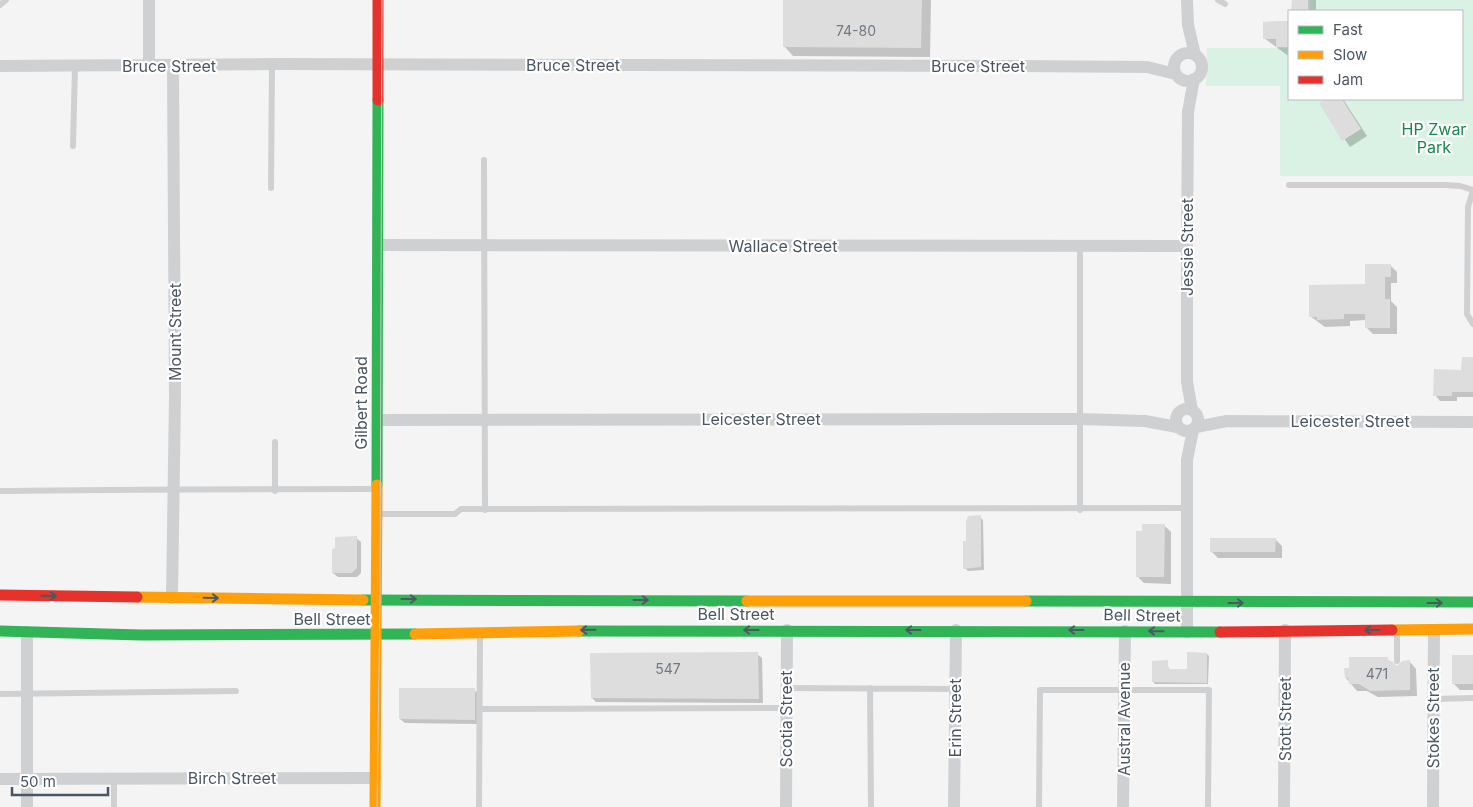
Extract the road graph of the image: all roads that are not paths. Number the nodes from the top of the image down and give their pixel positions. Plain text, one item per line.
1 (6, 0) edge
2 (149, 0) edge
3 (378, 0) edge
4 (1187, 0) edge
5 (1218, 0) edge
6 (1225, 4) dead end
7 (0, 5) edge
8 (1188, 25) junction
9 (1196, 55) junction
10 (1178, 57) junction
11 (272, 64) junction
12 (0, 66) edge
13 (75, 66) junction
14 (149, 66) junction
15 (173, 66) junction
16 (378, 66) junction
17 (1147, 67) junction
18 (1178, 76) junction
19 (1194, 79) junction
20 (1188, 112) junction
21 (73, 146) dead end
22 (484, 160) dead end
23 (1288, 185) dead end
24 (271, 188) dead end
25 (1473, 191) edge
26 (378, 245) junction
27 (483, 245) junction
28 (1080, 246) junction
29 (1187, 246) junction
30 (1473, 324) edge
31 (484, 418) junction
32 (1184, 418) junction
33 (1080, 419) junction
34 (378, 420) junction
35 (1227, 421) junction
36 (1473, 422) edge
37 (1195, 429) junction
38 (275, 442) dead end
39 (1187, 460) junction
40 (172, 488) junction
41 (377, 489) junction
42 (0, 491) edge
43 (275, 491) junction
44 (1187, 508) junction
45 (485, 510) junction
46 (1080, 510) junction
47 (377, 514) junction
48 (0, 595) edge
49 (172, 598) junction
50 (377, 599) junction
51 (1187, 602) junction
52 (1473, 602) edge
53 (1397, 625) junction
54 (1473, 629) edge
55 (786, 630) junction
56 (956, 630) junction
57 (1286, 630) junction
58 (1434, 630) junction
59 (0, 631) edge
60 (1125, 631) junction
61 (26, 632) junction
62 (1187, 632) junction
63 (480, 633) junction
64 (376, 635) junction
65 (1397, 661) dead end
66 (786, 688) junction
67 (870, 688) junction
68 (955, 689) junction
69 (1124, 690) junction
70 (236, 691) dead end
71 (0, 694) edge
72 (25, 695) junction
73 (1473, 698) edge
74 (1434, 699) junction
75 (786, 708) junction
76 (480, 709) junction
77 (375, 778) junction
78 (0, 779) edge
79 (27, 779) junction
80 (114, 779) junction
81 (27, 807) edge
82 (114, 807) edge
83 (374, 807) edge
84 (479, 807) edge
85 (786, 807) edge
86 (871, 807) edge
87 (954, 807) edge
88 (1039, 807) edge
89 (1123, 807) edge
90 (1208, 807) edge
91 (1284, 807) edge
92 (1432, 807) edge

1 - 7 lane
2 - 14 street
3 - 16 main road, Gilbert Road
4 - 8 street
5 - 6 lane
8 - 9 street
8 - 10 street
9 - 10 street
9 - 19 street
10 - 17 street, Bruce Street
10 - 18 street
11 - 15 street, Bruce Street
11 - 16 street, Bruce Street
11 - 24 lane
12 - 13 street, Bruce Street
13 - 14 street, Bruce Street
13 - 21 lane
14 - 15 street, Bruce Street
15 - 40 street, Mount Street
16 - 17 street, Bruce Street
16 - 26 main road, Gilbert Road
17 - 18 street, Bruce Street
18 - 19 street
18 - 20 street, Jessie Street
19 - 20 street, Jessie Street
20 - 29 street, Jessie Street
22 - 27 lane
23 - 25 lane
25 - 30 lane
26 - 27 street, Wallace Street
26 - 34 main road, Gilbert Road
27 - 28 street, Wallace Street
27 - 31 lane
28 - 29 street, Wallace Street
28 - 33 lane
29 - 32 street, Jessie Street
31 - 33 street, Leicester Street
31 - 34 street, Leicester Street
31 - 45 lane
32 - 33 street, Leicester Street
32 - 35 street, Leicester Street
32 - 37 street, Jessie Street
32 - 39 street, Jessie Street
33 - 46 lane
34 - 41 main road, Gilbert Road
35 - 36 street, Leicester Street
35 - 37 street, Leicester Street
37 - 39 street, Jessie Street
38 - 43 lane
39 - 44 street, Jessie Street
40 - 42 lane
40 - 43 lane
40 - 49 street, Mount Street
41 - 43 lane
41 - 47 main road, Gilbert Road
44 - 46 lane
44 - 51 street, Jessie Street
45 - 46 lane
45 - 47 lane
47 - 50 main road, Gilbert Road
48 -> 49 main road, Bell Street
49 -> 50 main road, Bell Street
50 -> 51 main road, Bell Street
50 - 64 main road, Gilbert Road
51 -> 52 main road, Bell Street
51 - 62 street, Jessie Street
53 -> 57 main road, Bell Street
53 - 58 main road, Bell Street
53 - 65 lane
54 - 58 main road, Bell Street
56 -> 55 main road, Bell Street
55 -> 63 main road, Bell Street
55 - 66 street, Scotia Street
60 -> 56 main road, Bell Street
56 - 68 street, Erin Street
57 - 62 main road, Bell Street
57 - 91 street, Stott Street
58 - 74 street, Stokes Street
59 - 61 main road, Bell Street
62 -> 60 main road, Bell Street
60 - 69 street, Austral Avenue
61 - 64 main road, Bell Street
61 - 72 street
63 - 64 main road, Bell Street
63 - 76 lane
64 - 77 main road, Gilbert Road
66 - 67 lane
66 - 75 street, Scotia Street
67 - 68 lane
67 - 86 lane
68 - 87 street, Erin Street
69 - 88 lane
69 - 89 street, Austral Avenue
69 - 90 lane
70 - 72 lane
71 - 72 lane
72 - 79 street
73 - 74 lane
74 - 92 street, Stokes Street
75 - 76 lane
75 - 85 street, Scotia Street
76 - 84 lane
77 - 80 street, Birch Street
77 - 83 main road, Gilbert Road
78 - 79 street, Birch Street
79 - 80 street, Birch Street
79 - 81 street
80 - 82 lane

